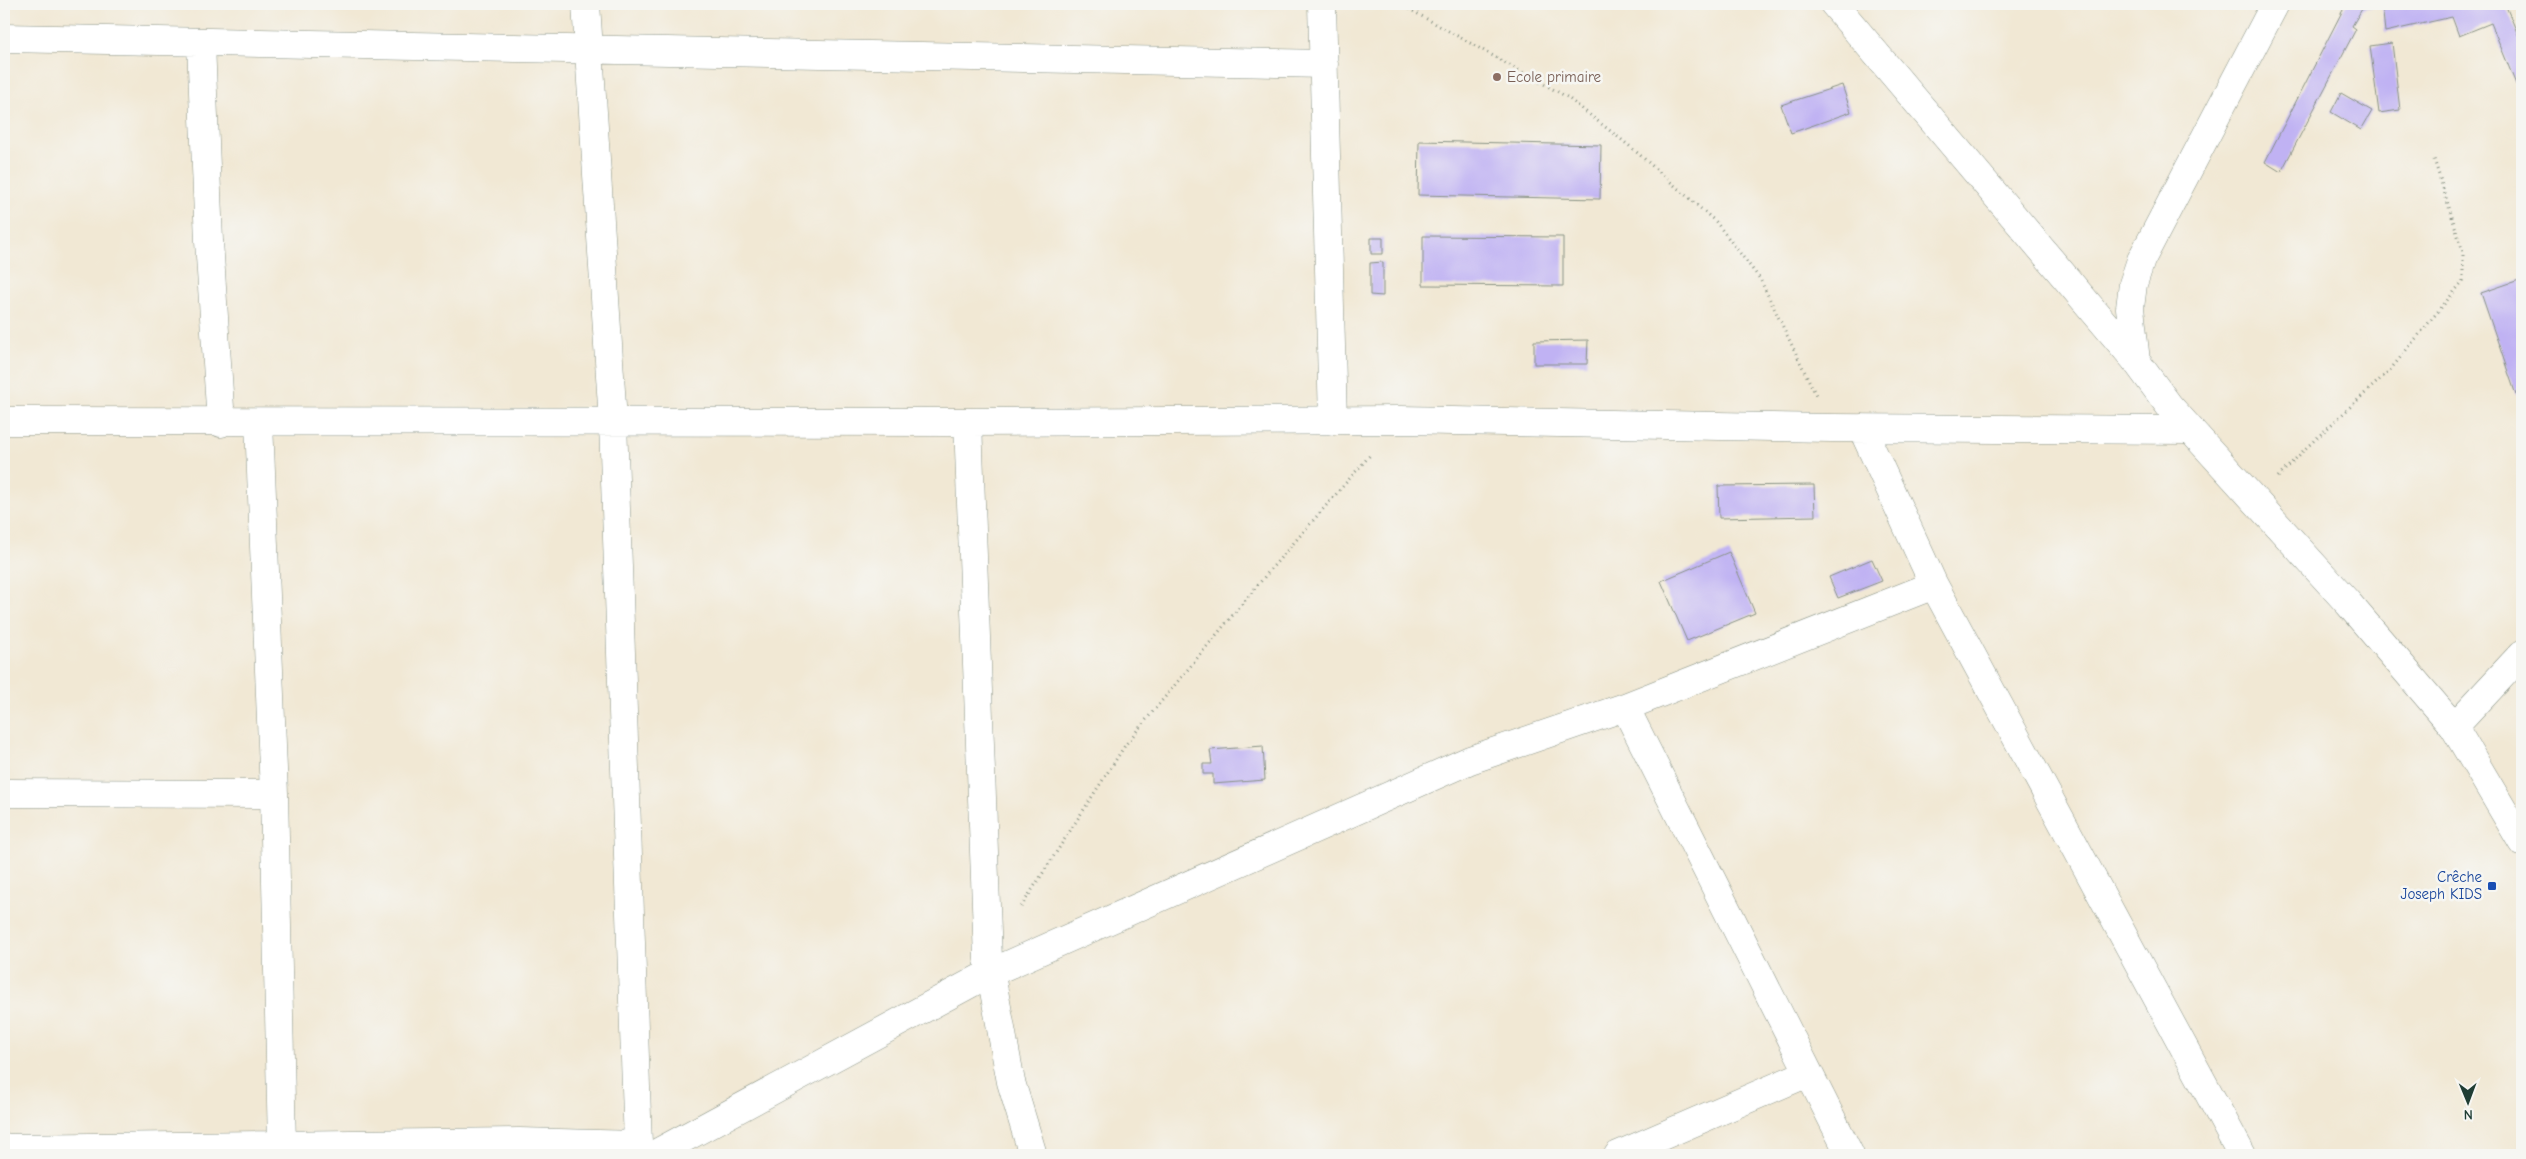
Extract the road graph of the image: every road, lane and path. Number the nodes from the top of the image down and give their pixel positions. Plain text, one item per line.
1 (586, 4) edge
2 (1322, 4) edge
3 (1400, 4) edge
4 (1834, 4) edge
5 (2275, 4) edge
6 (4, 38) edge
7 (201, 43) junction
8 (588, 51) junction
9 (1324, 64) junction
10 (2433, 156) dead end
11 (2136, 361) junction
12 (1401, 420) junction
13 (4, 421) edge
14 (1333, 421) junction
15 (221, 422) junction
16 (260, 422) junction
17 (613, 422) junction
18 (968, 422) junction
19 (1832, 428) junction
20 (1862, 428) junction
21 (2190, 430) junction
22 (2255, 501) junction
23 (1934, 585) junction
24 (2522, 654) edge
25 (1625, 707) junction
26 (2454, 728) junction
27 (4, 793) edge
28 (274, 794) junction
29 (2522, 842) edge
30 (1019, 910) dead end
31 (990, 973) junction
32 (1808, 1073) junction
33 (4, 1148) edge
34 (284, 1150) edge
35 (644, 1152) edge
36 (1033, 1155) edge
37 (1618, 1155) edge
38 (1850, 1155) edge
39 (2242, 1155) edge

1 - 8 street
2 - 9 street
3 - 19 path
4 - 11 street
5 - 11 street
6 - 7 street
7 - 8 street
7 - 15 street
8 - 9 street
8 - 17 street
9 - 14 street
10 - 22 path
11 - 21 street
12 - 14 street
12 - 19 street
12 - 30 path
13 - 15 street
14 - 18 street
15 - 16 street
16 - 17 street
16 - 28 street
17 - 18 street
17 - 35 street
18 - 31 street
19 - 20 street
20 - 21 street
20 - 23 street
21 - 22 street
22 - 26 street
23 - 25 street
23 - 39 street
24 - 26 street
25 - 31 street
25 - 32 street
26 - 29 street
27 - 28 street
28 - 34 street
31 - 35 street
31 - 36 street
32 - 37 street
32 - 38 street
33 - 34 street
34 - 35 street

